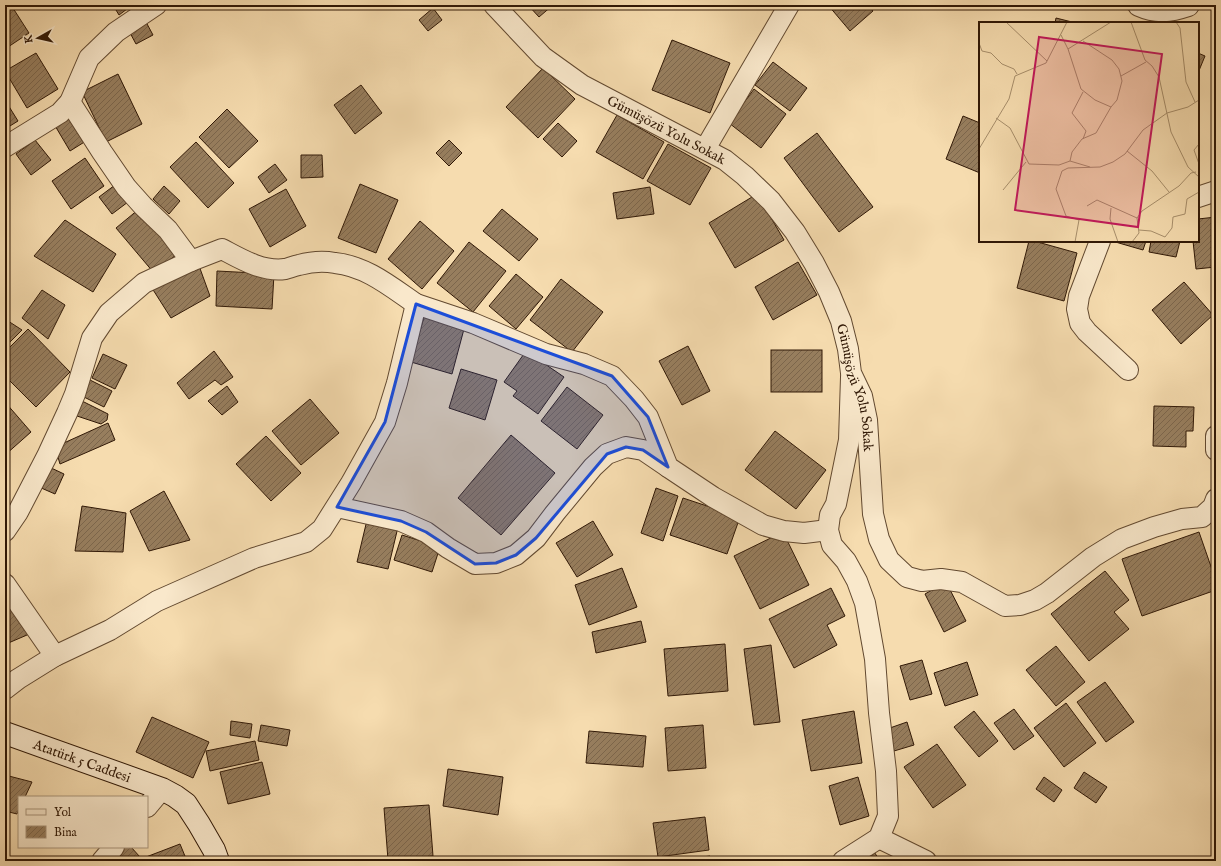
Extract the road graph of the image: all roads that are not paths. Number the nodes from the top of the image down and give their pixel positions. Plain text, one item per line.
1 (156, 5) edge
2 (494, 5) edge
3 (789, 5) edge
4 (1188, 5) edge
5 (1151, 13) edge
6 (70, 102) junction
7 (5, 147) edge
8 (704, 149) junction
9 (1216, 191) edge
10 (1199, 197) edge
11 (1100, 242) edge
12 (191, 261) junction
13 (416, 304) junction
14 (1128, 370) dead end
15 (851, 373) junction
16 (1216, 436) edge
17 (1216, 450) edge
18 (668, 467) junction
19 (1216, 499) edge
20 (337, 507) junction
21 (5, 530) edge
22 (828, 530) junction
23 (5, 584) edge
24 (55, 656) junction
25 (5, 689) edge
26 (5, 733) edge
27 (162, 789) junction
28 (148, 806) edge
29 (879, 838) junction
30 (113, 848) edge
31 (102, 861) edge
32 (218, 861) edge
33 (843, 861) edge
34 (926, 861) edge

1 - 6 street
2 - 8 street, Gümüşözü Yolu Sokak
3 - 8 street
4 - 5 main road
6 - 7 street
6 - 12 street
8 - 15 street, Gümüşözü Yolu Sokak
9 - 10 street
11 - 14 street
12 - 13 street
12 - 21 street
13 - 18 street
13 - 20 street
15 - 19 street, Gümüşözü Yolu Sokak
15 - 22 street
16 - 17 street
18 - 20 street
18 - 22 street
20 - 24 street
22 - 29 street
23 - 24 street
24 - 25 street
26 - 27 main road, Atatürk 5 Caddesi
27 - 28 street
27 - 32 main road, Atatürk 5 Caddesi
29 - 33 street
29 - 34 street
30 - 31 street

